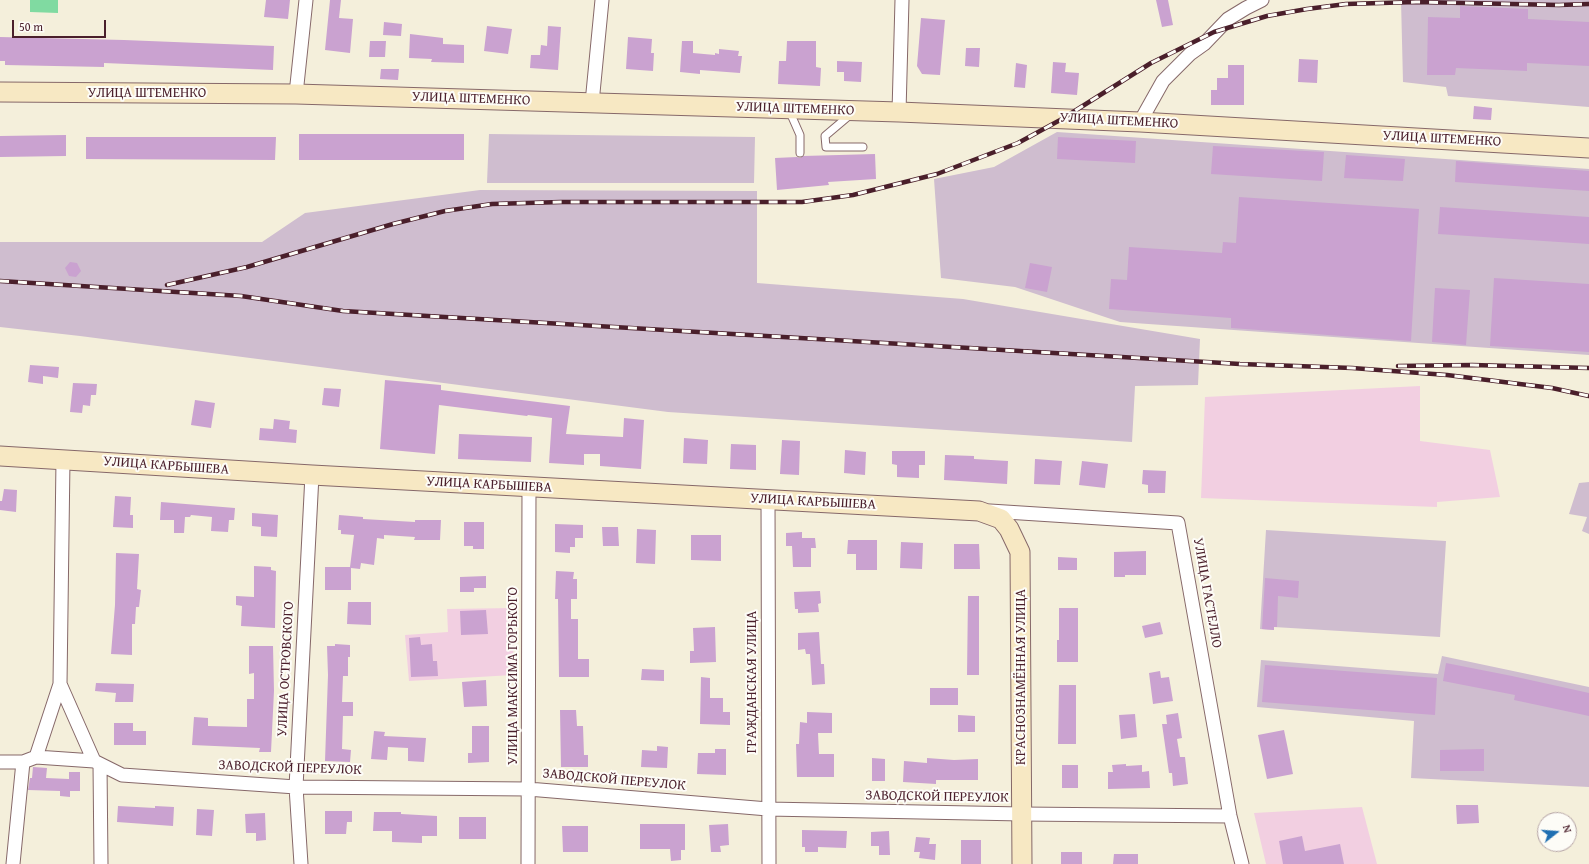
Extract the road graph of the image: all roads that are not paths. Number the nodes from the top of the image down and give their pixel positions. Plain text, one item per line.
1 (306, 0) edge
2 (602, 0) edge
3 (902, 0) edge
4 (1262, 0) edge
5 (0, 92) edge
6 (296, 94) junction
7 (592, 103) junction
8 (788, 108) junction
9 (856, 110) junction
10 (899, 112) junction
11 (1140, 122) junction
12 (863, 147) dead end
13 (1589, 148) edge
14 (800, 153) dead end
15 (0, 456) edge
16 (63, 460) junction
17 (312, 475) junction
18 (529, 487) junction
19 (768, 500) junction
20 (978, 511) junction
21 (60, 684) junction
22 (36, 757) junction
23 (0, 762) edge
24 (23, 762) junction
25 (97, 763) junction
26 (296, 787) junction
27 (528, 789) junction
28 (768, 809) junction
29 (1022, 814) junction
30 (1230, 816) junction
31 (13, 864) edge
32 (101, 864) edge
33 (301, 864) edge
34 (528, 864) edge
35 (769, 864) edge
36 (1022, 864) edge
37 (1242, 864) edge

1 - 6 street
2 - 7 street
3 - 10 street
4 - 11 street
5 - 6 main road, УЛИЦА ШТЕМЕНКО
6 - 7 main road, УЛИЦА ШТЕМЕНКО
7 - 8 main road, УЛИЦА ШТЕМЕНКО
8 - 9 main road, УЛИЦА ШТЕМЕНКО
8 - 14 lane
9 - 10 main road, УЛИЦА ШТЕМЕНКО
9 - 12 lane
10 - 11 main road, УЛИЦА ШТЕМЕНКО
11 - 13 main road, УЛИЦА ШТЕМЕНКО
15 - 16 main road, УЛИЦА КАРБЫШЕВА
16 - 17 main road, УЛИЦА КАРБЫШЕВА
16 - 21 street
17 - 18 main road, УЛИЦА КАРБЫШЕВА
17 - 26 street, УЛИЦА ОСТРОВСКОГО
18 - 19 main road, УЛИЦА КАРБЫШЕВА
18 - 27 street, УЛИЦА МАКСИМА ГОРЬКОГО
19 - 20 main road, УЛИЦА КАРБЫШЕВА
19 - 28 street, ГРАЖДАНСКАЯ УЛИЦА
20 - 29 main road, КРАСНОЗНАМЁННАЯ УЛИЦА
20 - 30 street, УЛИЦА ГАСТЕЛЛО
21 - 22 street
21 - 25 street
22 - 24 street, ЗАВОДСКОЙ ПЕРЕУЛОК
22 - 25 street, ЗАВОДСКОЙ ПЕРЕУЛОК
23 - 24 street, ЗАВОДСКОЙ ПЕРЕУЛОК
24 - 31 street
25 - 26 street, ЗАВОДСКОЙ ПЕРЕУЛОК
25 - 32 street
26 - 27 street, ЗАВОДСКОЙ ПЕРЕУЛОК
26 - 33 street, УЛИЦА ОСТРОВСКОГО
27 - 28 street, ЗАВОДСКОЙ ПЕРЕУЛОК
27 - 34 street, УЛИЦА МАКСИМА ГОРЬКОГО
28 - 29 street, ЗАВОДСКОЙ ПЕРЕУЛОК
28 - 35 street, ГРАЖДАНСКАЯ УЛИЦА
29 - 30 street, ЗАВОДСКОЙ ПЕРЕУЛОК
29 - 36 main road, КРАСНОЗНАМЁННАЯ УЛИЦА
30 - 37 street, УЛИЦА ГАСТЕЛЛО

